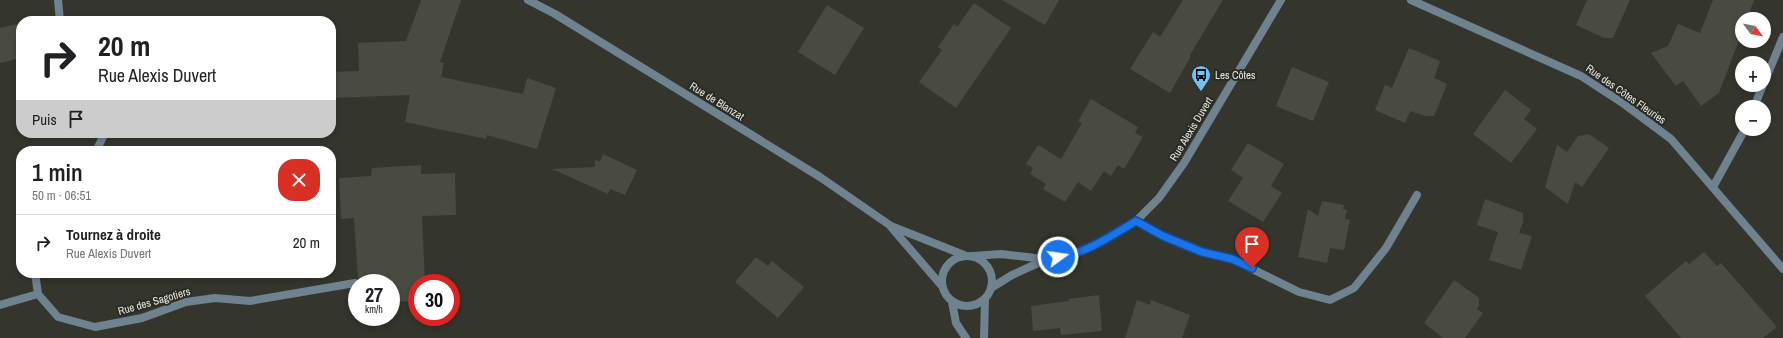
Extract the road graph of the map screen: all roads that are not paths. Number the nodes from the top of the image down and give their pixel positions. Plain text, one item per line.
1 (58, 0) edge
2 (528, 0) edge
3 (1281, 0) edge
4 (1411, 0) edge
5 (60, 16) edge
6 (1783, 37) edge
7 (1771, 67) edge
8 (1741, 136) edge
9 (1713, 187) junction
10 (1417, 195) dead end
11 (1136, 221) junction
12 (891, 226) junction
13 (968, 255) junction
14 (1045, 260) junction
15 (1783, 269) edge
16 (36, 278) edge
17 (348, 283) edge
18 (941, 285) junction
19 (991, 288) junction
20 (38, 294) junction
21 (985, 299) junction
22 (952, 302) junction
23 (0, 305) edge
24 (966, 338) edge
25 (984, 338) edge

1 - 5 street
2 - 12 street, Rue de Blanzat
3 - 11 street, Rue Alexis Duvert
4 - 9 street, Rue des Côtes Fleuries
6 - 7 street
8 - 9 street
9 - 15 street, Rue des Côtes Fleuries
10 - 11 street
11 - 14 street, Rue Alexis Duvert
12 - 13 street, Rue de Blanzat
12 - 18 street, Rue de Blanzat
13 - 14 street, Rue Alexis Duvert
13 - 18 street
13 - 19 street
14 - 19 street, Rue Alexis Duvert
16 - 20 street
17 - 20 street, Rue des Sagotiers
18 - 22 street
19 - 21 street
20 - 23 street
21 - 22 street
21 - 25 street
22 - 24 street

